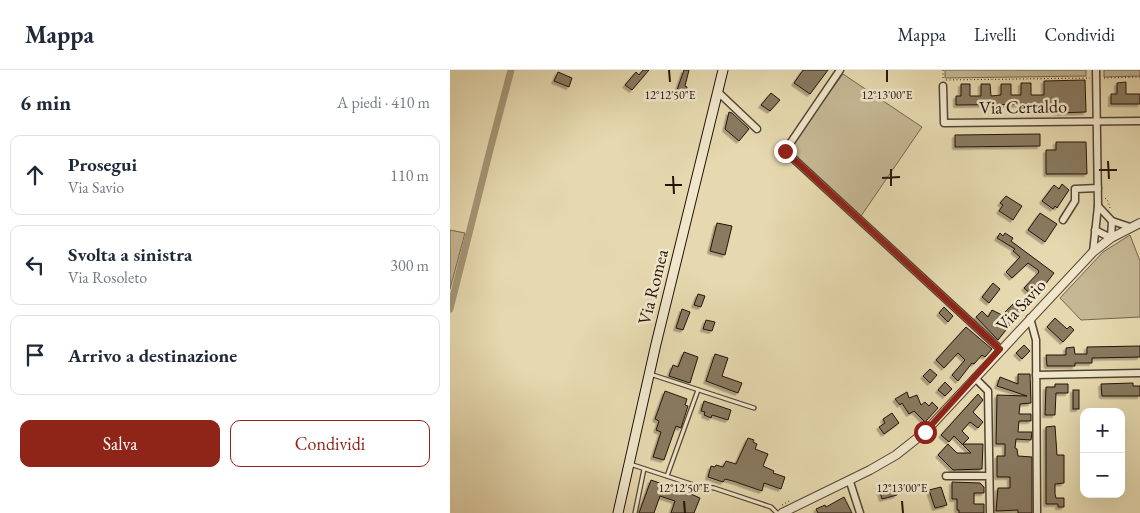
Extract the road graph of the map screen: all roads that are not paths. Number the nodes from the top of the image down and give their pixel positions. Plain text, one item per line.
1 (724, 70) edge
2 (840, 70) edge
3 (1096, 70) edge
4 (943, 83) road end
5 (718, 92) junction
6 (1097, 120) junction
7 (1140, 121) edge
8 (757, 129) dead end
9 (1098, 188) junction
10 (1098, 206) junction
11 (1112, 217) junction
12 (1063, 220) dead end
13 (1140, 223) edge
14 (1130, 227) junction
15 (1096, 230) junction
16 (1111, 238) junction
17 (1093, 252) junction
18 (1030, 318) junction
19 (1000, 349) junction
20 (650, 373) junction
21 (1140, 373) edge
22 (1036, 375) junction
23 (975, 378) junction
24 (698, 390) junction
25 (754, 408) dead end
26 (629, 464) junction
27 (644, 469) junction
28 (667, 476) junction
29 (946, 476) dead end
30 (989, 476) junction
31 (850, 482) junction
32 (778, 512) edge
33 (618, 513) edge
34 (635, 513) edge
35 (860, 513) edge
36 (990, 513) edge
37 (1037, 513) edge

1 - 5 main road, Via Romea
2 - 19 street
3 - 6 street
4 - 6 street, Via Certaldo
5 - 8 street
5 - 20 main road, Via Romea
6 - 7 street, Via Certaldo
6 - 9 street
9 - 10 street
9 - 12 street
10 - 11 street
10 - 15 street
11 - 14 street
11 - 16 street
13 - 14 street, Via Savio
14 - 16 street, Via Savio
15 - 16 street
15 - 17 street
16 - 17 street, Via Savio
17 - 18 street, Via Savio
18 - 19 street, Via Savio
18 - 22 street
19 - 23 street, Via Savio
20 - 24 lane
20 - 26 main road, Via Romea
21 - 22 street
22 - 37 street
23 - 30 street
23 - 31 street, Via Savio
24 - 25 lane
24 - 28 lane
26 - 27 lane
26 - 33 main road, Via Romea
27 - 28 lane
27 - 34 lane
28 - 32 lane
29 - 30 street
30 - 36 street
31 - 32 street, Via Savio
31 - 35 street

